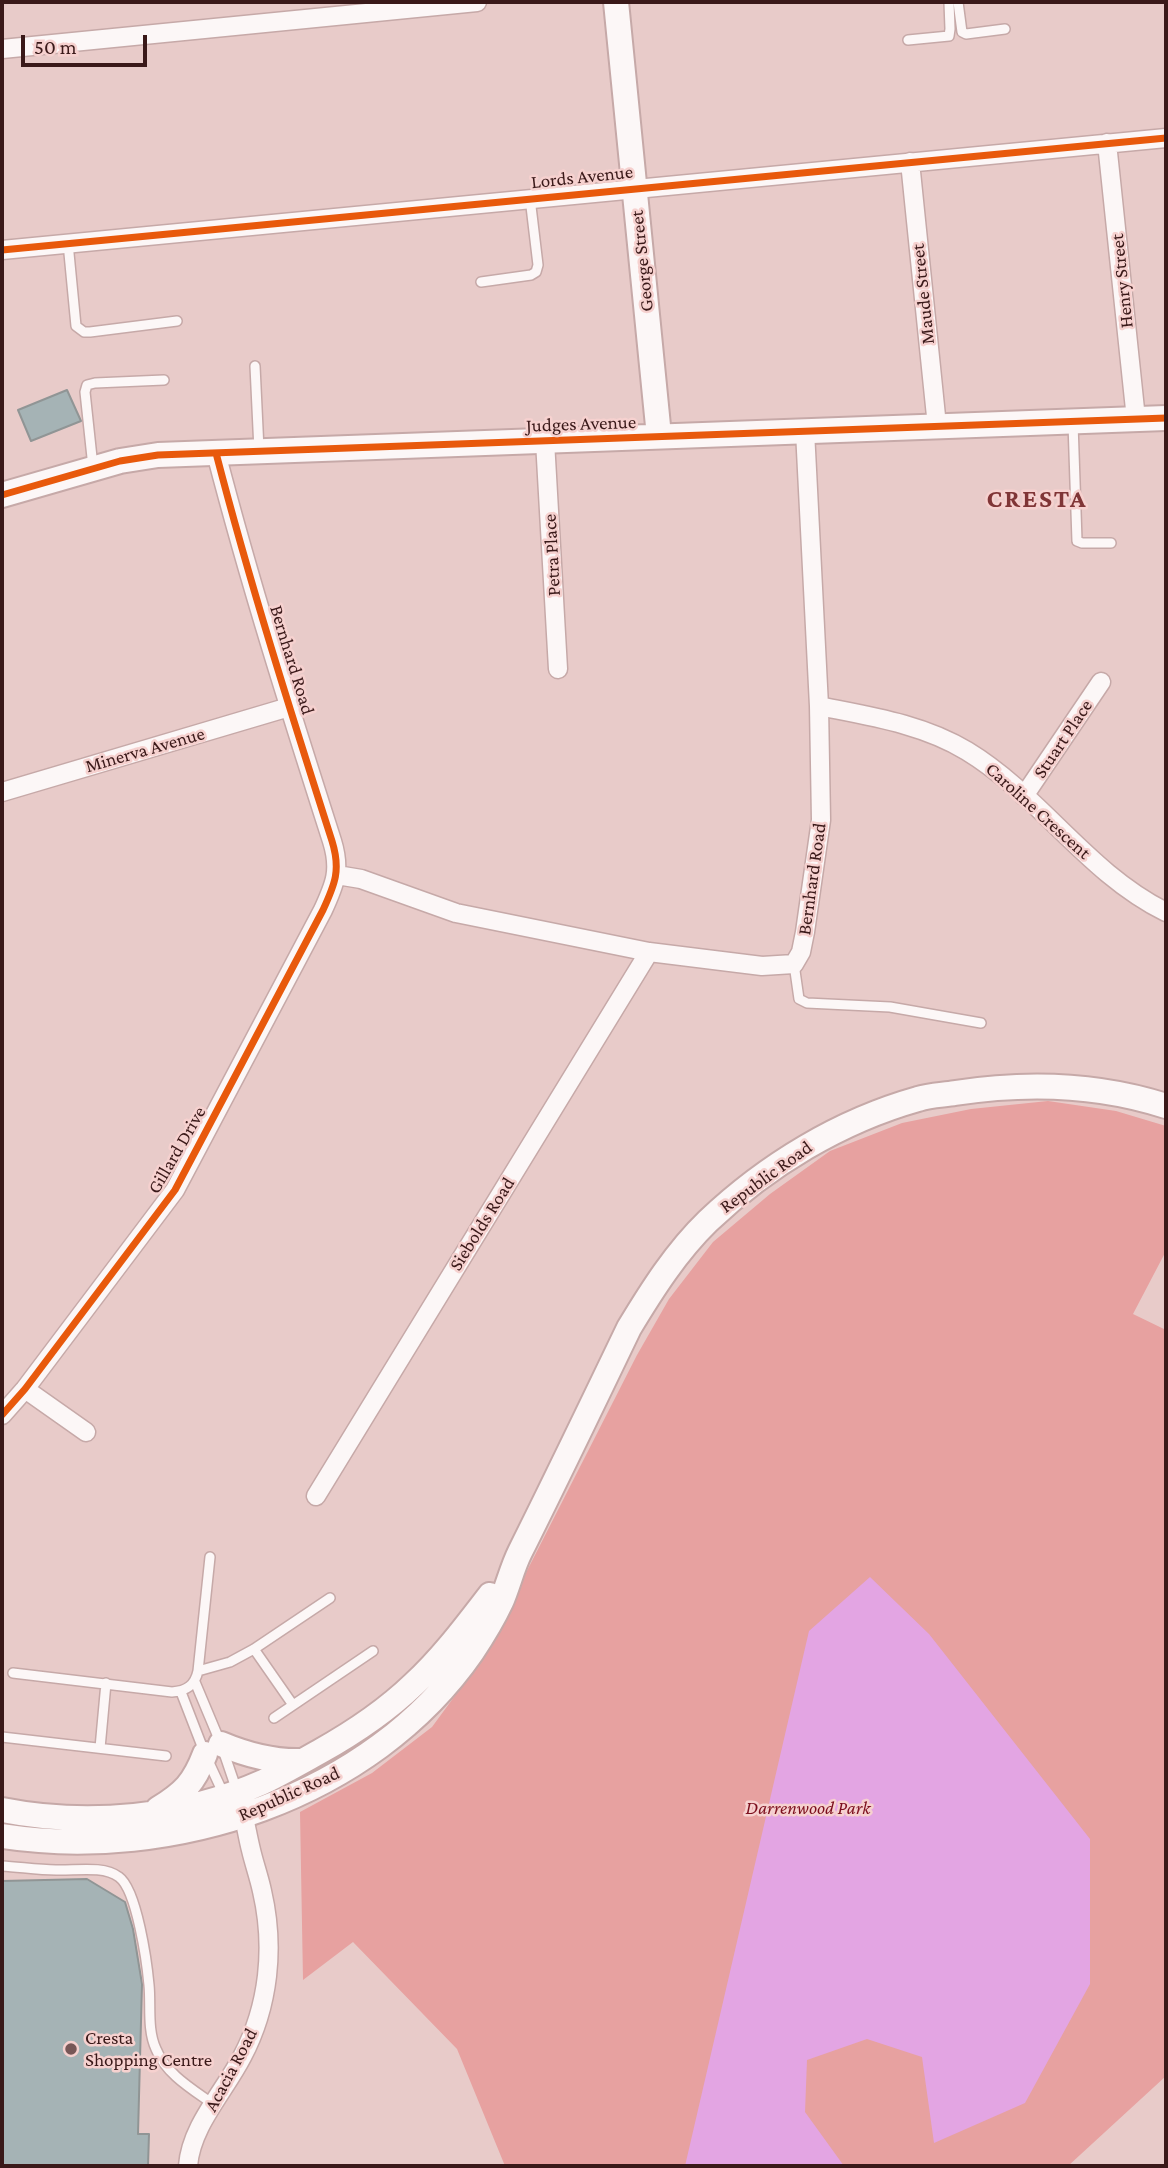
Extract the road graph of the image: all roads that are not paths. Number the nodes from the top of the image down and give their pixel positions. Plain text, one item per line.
1 (477, 2) edge
2 (615, 2) edge
3 (949, 2) edge
4 (958, 2) edge
5 (1005, 29) dead end
6 (908, 40) dead end
7 (2, 49) edge
8 (1166, 138) edge
9 (1107, 143) junction
10 (910, 162) junction
11 (635, 187) junction
12 (530, 198) junction
13 (68, 243) junction
14 (2, 250) edge
15 (481, 282) dead end
16 (177, 321) dead end
17 (256, 366) dead end
18 (164, 380) dead end
19 (1166, 418) edge
20 (1136, 419) junction
21 (1073, 421) junction
22 (937, 426) junction
23 (805, 431) junction
24 (659, 436) junction
25 (545, 441) junction
26 (259, 452) junction
27 (216, 453) junction
28 (93, 469) junction
29 (2, 495) edge
30 (1111, 543) dead end
31 (558, 669) dead end
32 (1101, 682) dead end
33 (819, 706) junction
34 (289, 708) junction
35 (2, 792) edge
36 (1024, 796) junction
37 (337, 875) junction
38 (1166, 912) edge
39 (649, 952) junction
40 (794, 964) junction
41 (981, 1023) dead end
42 (1166, 1106) edge
43 (25, 1389) junction
44 (2, 1415) edge
45 (86, 1432) dead end
46 (316, 1496) dead end
47 (210, 1557) dead end
48 (516, 1561) junction
49 (330, 1598) dead end
50 (254, 1649) junction
51 (373, 1651) dead end
52 (198, 1671) junction
53 (13, 1673) dead end
54 (195, 1682) junction
55 (106, 1683) junction
56 (181, 1692) junction
57 (293, 1705) junction
58 (274, 1718) dead end
59 (2, 1737) edge
60 (100, 1748) junction
61 (213, 1749) junction
62 (166, 1756) dead end
63 (304, 1761) junction
64 (235, 1806) junction
65 (2, 1810) edge
66 (152, 1814) junction
67 (2, 1836) edge
68 (2, 1866) edge
69 (214, 2104) junction
70 (188, 2166) edge

1 - 7 street
2 - 11 main road, George Street
3 - 6 lane
4 - 5 lane
8 - 9 street, Lords Avenue
9 - 10 street, Lords Avenue
9 - 20 street, Henry Street
10 - 11 street, Lords Avenue
10 - 22 street, Maude Street
11 - 12 street, Lords Avenue
11 - 24 main road, George Street
12 - 13 street, Lords Avenue
12 - 15 lane
13 - 14 street, Lords Avenue
13 - 16 lane
17 - 26 lane
18 - 28 lane
19 - 20 main road, Judges Avenue
20 - 21 main road, Judges Avenue
21 - 22 main road, Judges Avenue
21 - 30 lane
22 - 23 main road, Judges Avenue
23 - 24 main road, Judges Avenue
23 - 33 street, Bernhard Road
24 - 25 main road, Judges Avenue
25 - 26 main road, Judges Avenue
25 - 31 street, Petra Place
26 - 27 main road, Judges Avenue
27 - 28 main road, Judges Avenue
27 - 34 street, Bernhard Road
28 - 29 main road, Judges Avenue
32 - 36 street, Stuart Place
33 - 36 street, Caroline Crescent
33 - 40 street, Bernhard Road
34 - 35 street, Minerva Avenue
34 - 37 street, Bernhard Road
36 - 38 street, Caroline Crescent
37 - 39 street
37 - 43 street, Gillard Drive
39 - 40 street
39 - 46 street, Siebolds Road
40 - 41 lane
42 - 48 main road, Republic Road
43 - 44 street, Gillard Drive
43 - 45 street
47 - 52 lane
48 - 63 main road, Republic Road
48 - 64 main road, Republic Road
49 - 50 lane
50 - 52 lane
50 - 57 lane
51 - 57 lane
52 - 54 lane
53 - 55 lane
54 - 56 lane
54 - 61 lane
55 - 56 lane
55 - 60 lane
56 - 61 lane
57 - 58 lane
59 - 60 lane
60 - 62 lane
61 - 63 main road
61 - 64 lane, Acacia Road
61 - 64 lane, Acacia Road
61 - 66 main road
63 - 64 main road, Republic Road
64 - 66 main road, Republic Road
64 - 67 main road, Republic Road
64 - 69 street, Acacia Road
65 - 66 main road, Republic Road
68 - 69 lane
69 - 70 street, Acacia Road

